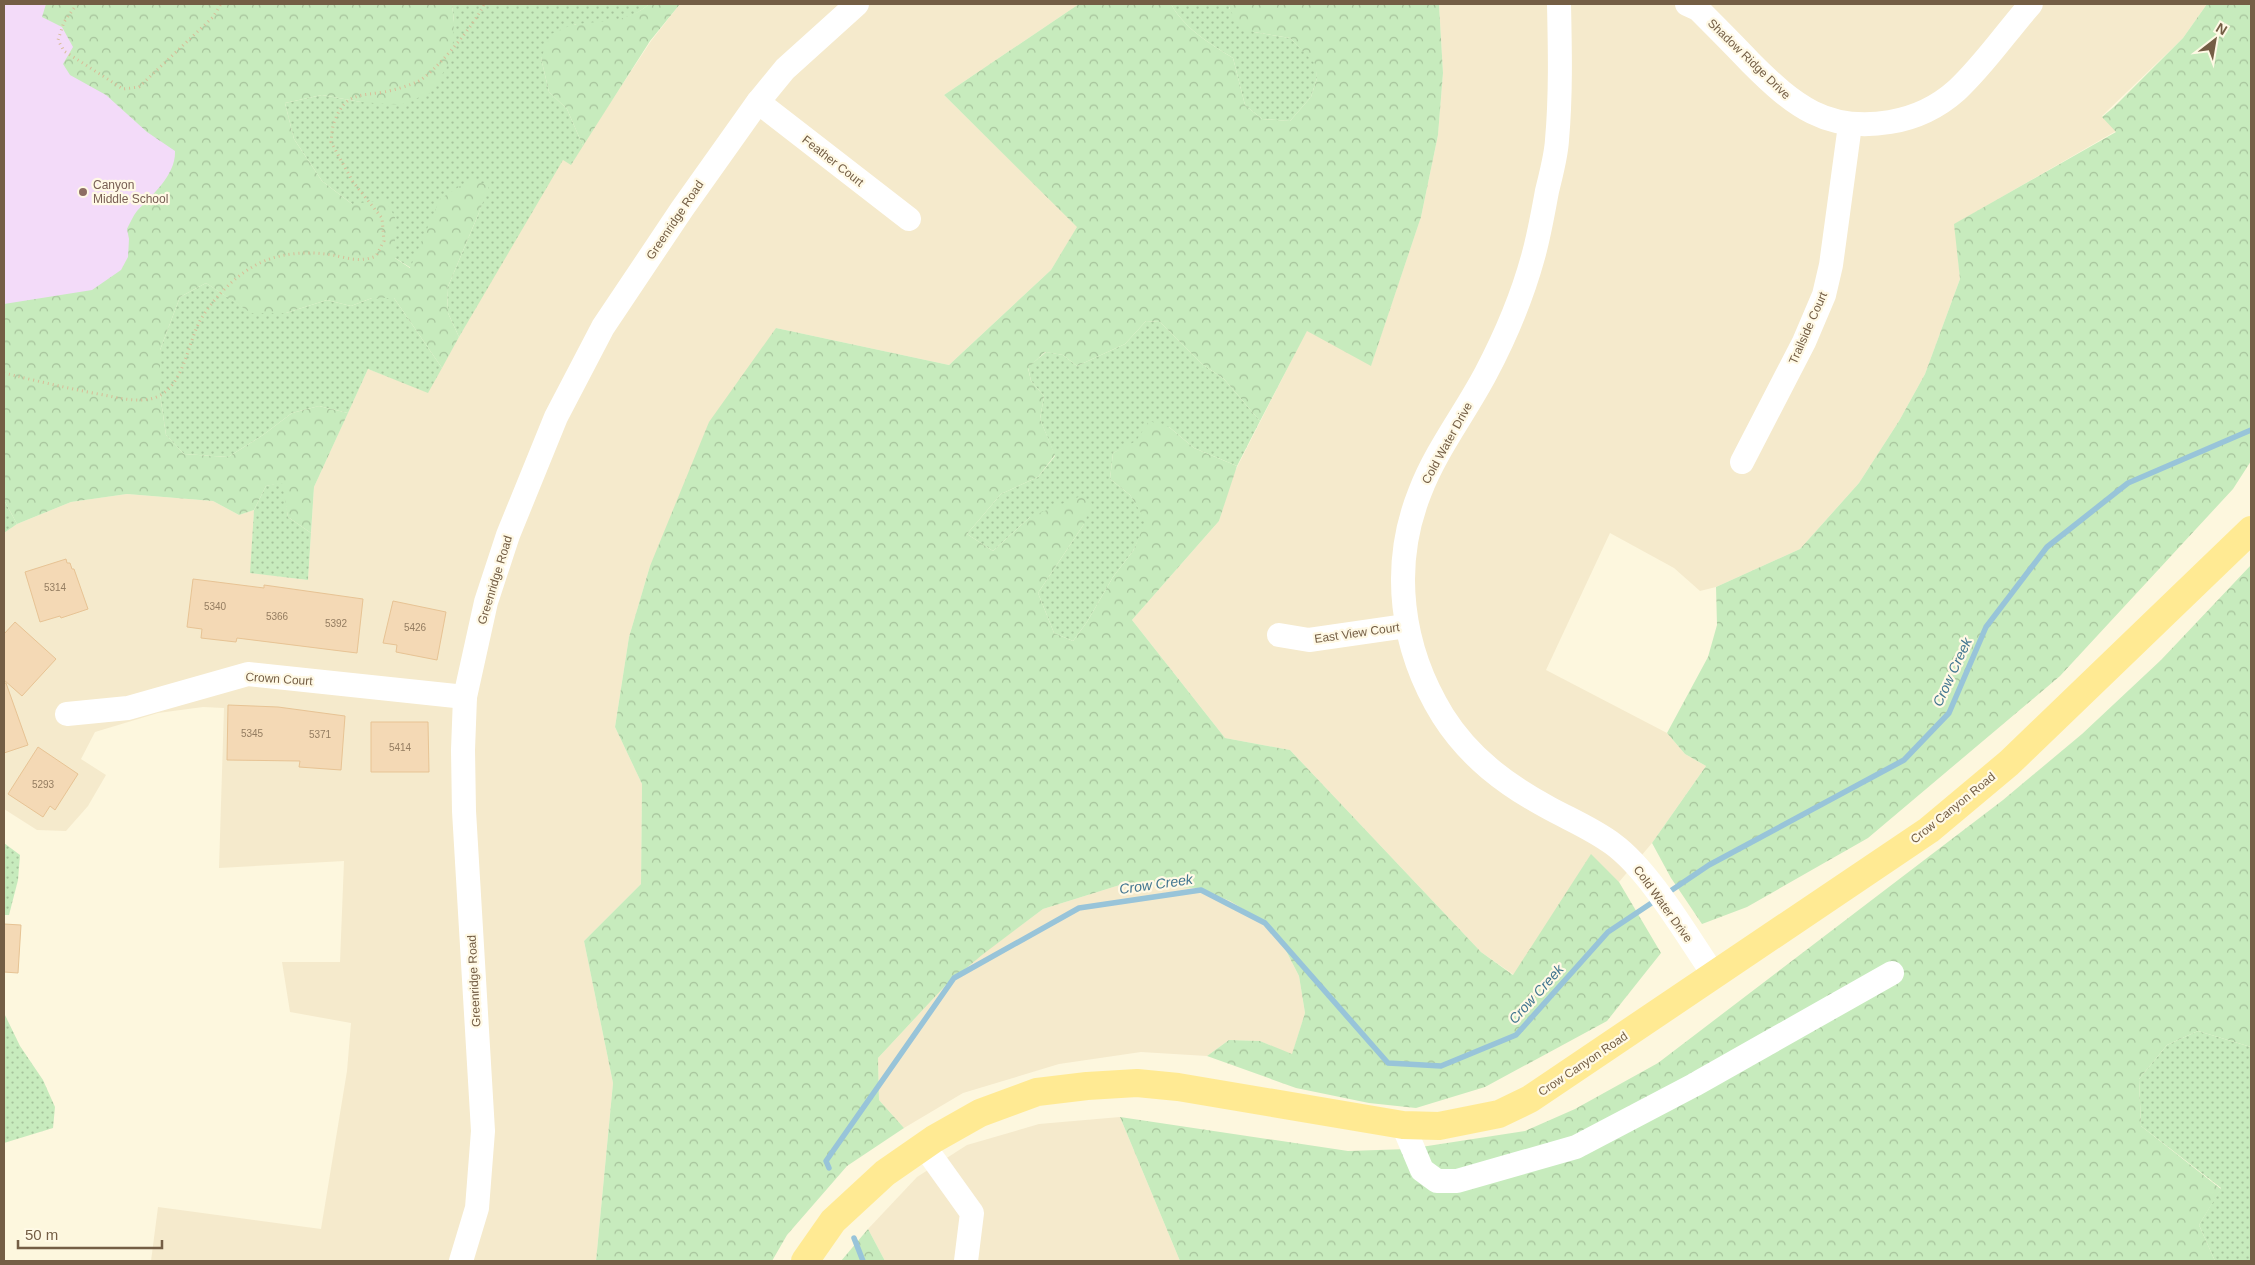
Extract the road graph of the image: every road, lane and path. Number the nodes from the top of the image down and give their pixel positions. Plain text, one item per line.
1 (77, 4) edge
2 (221, 4) edge
3 (484, 4) edge
4 (857, 4) edge
5 (1559, 4) edge
6 (1687, 4) edge
7 (2031, 4) edge
8 (758, 102) junction
9 (1850, 125) junction
10 (909, 219) dead end
11 (4, 373) edge
12 (1742, 462) dead end
13 (2251, 530) edge
14 (1406, 626) junction
15 (1279, 635) dead end
16 (466, 697) junction
17 (67, 714) dead end
18 (1892, 973) dead end
19 (1714, 975) junction
20 (1404, 1125) junction
21 (924, 1146) junction
22 (461, 1261) edge
23 (805, 1261) edge
24 (966, 1261) edge

1 - 2 path
3 - 11 path
4 - 8 street, Greenridge Road
5 - 14 street, Cold Water Drive
6 - 9 street, Shadow Ridge Drive
7 - 9 street, Shadow Ridge Drive
8 - 10 street, Feather Court
8 - 16 street, Greenridge Road
9 - 12 street, Trailside Court
13 - 19 main road, Crow Canyon Road
14 - 15 street, East View Court
14 - 19 street, Cold Water Drive
16 - 17 street, Crown Court
16 - 22 street, Greenridge Road
18 - 20 street
19 - 20 main road, Crow Canyon Road
20 - 21 main road, Crow Canyon Road
21 - 23 main road, Crow Canyon Road
21 - 24 street

